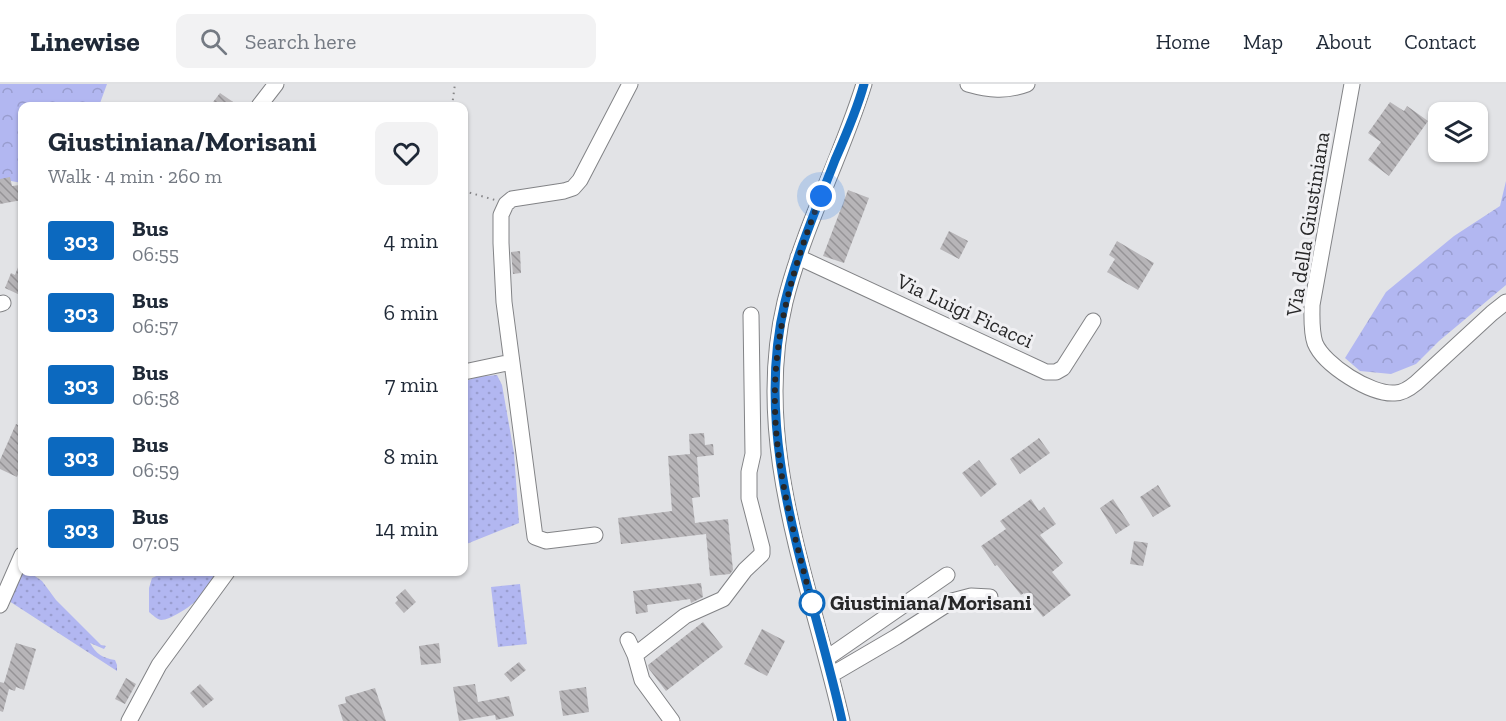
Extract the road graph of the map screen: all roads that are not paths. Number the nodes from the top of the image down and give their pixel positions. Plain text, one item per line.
1 (276, 84) edge
2 (630, 84) edge
3 (864, 84) edge
4 (968, 84) edge
5 (1027, 84) edge
6 (1352, 84) edge
7 (262, 102) edge
8 (798, 257) junction
9 (1506, 302) edge
10 (751, 315) dead end
11 (1093, 321) dead end
12 (511, 362) junction
13 (468, 371) edge
14 (594, 535) dead end
15 (18, 564) edge
16 (947, 575) dead end
17 (224, 576) edge
18 (990, 597) dead end
19 (0, 605) edge
20 (628, 640) dead end
21 (635, 655) junction
22 (826, 658) junction
23 (831, 675) junction
24 (129, 721) edge
25 (672, 721) edge
26 (842, 721) edge

1 - 7 street
2 - 12 street
3 - 8 street
4 - 5 street
6 - 9 street, Via della Giustiniana
8 - 11 street, Via Luigi Ficacci
8 - 22 street
10 - 21 street
12 - 13 street
12 - 14 street
15 - 19 street
16 - 22 street
17 - 24 street
18 - 23 street
20 - 21 street
21 - 25 street
22 - 23 street
23 - 26 street

